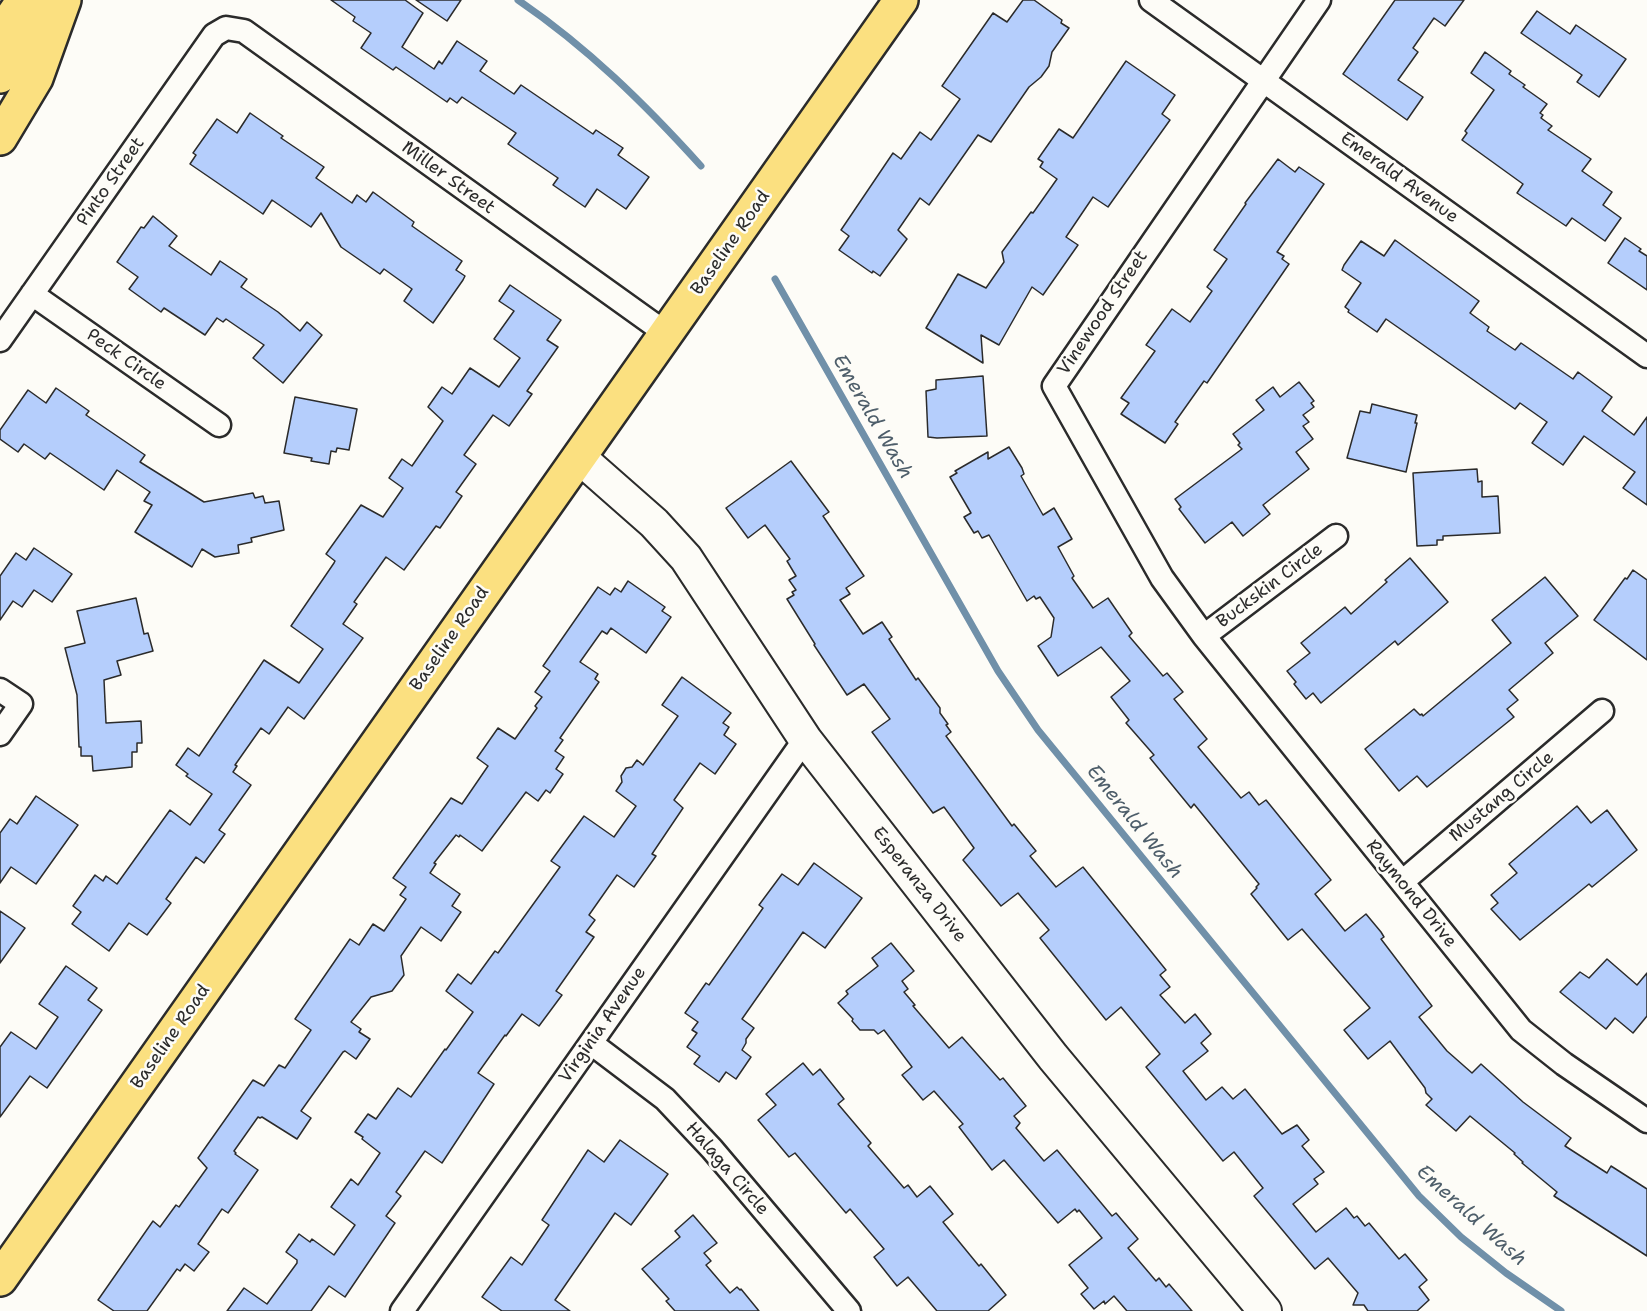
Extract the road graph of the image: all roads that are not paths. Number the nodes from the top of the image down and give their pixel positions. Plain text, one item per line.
1 (24, 0) edge
2 (54, 0) edge
3 (63, 0) edge
4 (901, 0) edge
5 (1151, 0) edge
6 (1319, 0) edge
7 (226, 28) joint
8 (0, 34) edge
9 (0, 76) edge
10 (1263, 80) junction
11 (0, 138) edge
12 (32, 294) junction
13 (667, 334) junction
14 (0, 340) edge
15 (1647, 356) edge
16 (219, 425) dead end
17 (579, 457) junction
18 (1336, 536) dead end
19 (1204, 636) junction
20 (0, 690) edge
21 (1602, 711) dead end
22 (0, 734) edge
23 (804, 739) junction
24 (1402, 882) junction
25 (591, 1043) junction
26 (1646, 1118) edge
27 (0, 1278) edge
28 (402, 1311) edge
29 (849, 1311) edge
30 (1265, 1311) edge

1 - 8 main road
2 - 9 main road
3 - 11 main road
4 - 13 main road, Baseline Road
5 - 10 street, Emerald Avenue
6 - 10 street, Vinewood Street
7 - 12 street, Pinto Street
7 - 13 street, Miller Street
10 - 15 street, Emerald Avenue
10 - 19 street, Vinewood Street
12 - 14 street, Pinto Street
12 - 16 street, Peck Circle
13 - 17 main road, Baseline Road
17 - 23 main road, Esperanza Drive
17 - 27 main road, Baseline Road
18 - 19 street, Buckskin Circle
19 - 24 street, Raymond Drive
20 - 22 street
21 - 24 street, Mustang Circle
23 - 25 street, Virginia Avenue
23 - 30 main road, Esperanza Drive
24 - 26 street, Raymond Drive
25 - 28 street, Virginia Avenue
25 - 29 street, Halaga Circle

